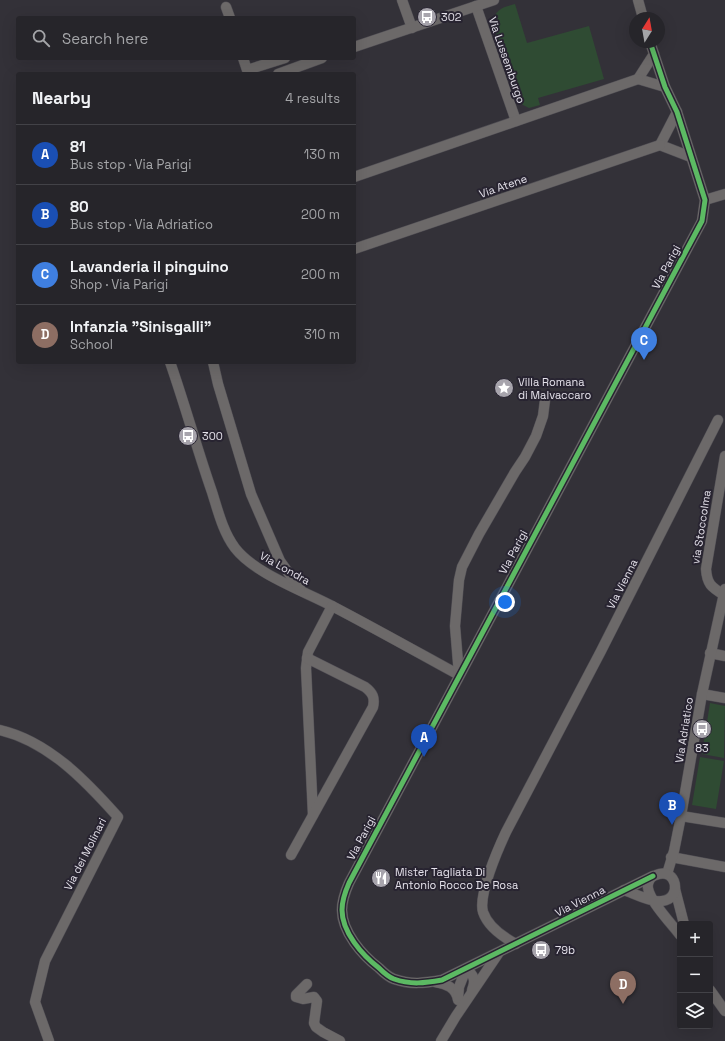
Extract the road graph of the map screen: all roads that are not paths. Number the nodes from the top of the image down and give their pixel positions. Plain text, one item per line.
1 (402, 0) edge
2 (494, 0) edge
3 (638, 0) edge
4 (476, 6) junction
5 (226, 8) dead end
6 (641, 12) edge
7 (229, 16) edge
8 (412, 28) junction
9 (356, 46) edge
10 (652, 48) edge
11 (654, 54) junction
12 (244, 60) edge
13 (279, 60) edge
14 (315, 60) edge
15 (283, 72) edge
16 (638, 79) junction
17 (666, 87) junction
18 (677, 112) junction
19 (516, 121) junction
20 (660, 145) junction
21 (691, 157) junction
22 (356, 176) edge
23 (725, 194) edge
24 (705, 200) junction
25 (356, 249) edge
26 (171, 364) edge
27 (213, 364) edge
28 (545, 400) dead end
29 (718, 420) dead end
30 (725, 456) edge
31 (301, 591) junction
32 (724, 592) edge
33 (332, 606) junction
34 (710, 653) junction
35 (725, 656) edge
36 (307, 658) junction
37 (459, 674) junction
38 (702, 694) junction
39 (725, 698) edge
40 (0, 730) edge
41 (313, 815) junction
42 (681, 816) junction
43 (725, 823) edge
44 (291, 855) dead end
45 (672, 857) junction
46 (725, 867) edge
47 (667, 874) junction
48 (653, 876) junction
49 (676, 889) junction
50 (624, 890) junction
51 (652, 900) junction
52 (683, 921) edge
53 (677, 931) edge
54 (516, 944) junction
55 (499, 953) junction
56 (466, 969) junction
57 (433, 982) junction
58 (307, 984) dead end
59 (712, 993) edge
60 (470, 996) junction
61 (458, 998) junction
62 (725, 1011) edge
63 (456, 1016) junction
64 (49, 1041) edge
65 (340, 1041) edge
66 (441, 1041) edge

1 - 8 street
2 - 4 street
3 - 6 street
4 - 8 street
4 - 19 street, Via Lussemburgo
5 - 7 street
8 - 9 street
10 - 11 street, Via Parigi
11 - 16 street
11 - 17 street, Via Parigi
12 - 13 street
14 - 15 street
16 - 17 street
16 - 19 street
17 - 18 street, Via Parigi
18 - 20 street
18 - 21 street, Via Parigi
19 - 22 street
20 - 21 street
20 - 25 street, Via Atene
21 - 24 street, Via Parigi
23 - 24 street
24 - 37 street, Via Parigi
26 - 31 street, Via Londra
27 - 31 street
28 - 37 street
29 - 54 street, Via Vienna
30 - 32 street, via Stoccolma
31 - 33 street, Via Londra
32 - 34 street, Via Adriatico
33 - 36 street
33 - 37 street, Via Londra
34 - 35 street
34 - 38 street, Via Adriatico
36 - 41 street
36 - 41 street
37 - 57 street, Via Parigi
38 - 39 street
38 - 42 street, Via Adriatico
40 - 64 street, Via dei Molinari
41 - 44 street
42 - 43 street
42 - 45 street, Via Adriatico
45 - 46 street
45 - 47 street, Via Adriatico
47 - 48 street
47 - 49 street
48 - 50 street, Via Vienna
48 - 51 street
49 - 51 street
49 - 52 street
50 - 51 street
50 - 54 street, Via Vienna
51 - 53 street
54 - 55 street, Via Parigi
55 - 56 street, Via Parigi
55 - 60 street
56 - 57 street, Via Parigi
56 - 60 street
56 - 61 street
57 - 61 street
58 - 65 street
59 - 62 street
60 - 63 street
61 - 63 street
63 - 66 street

